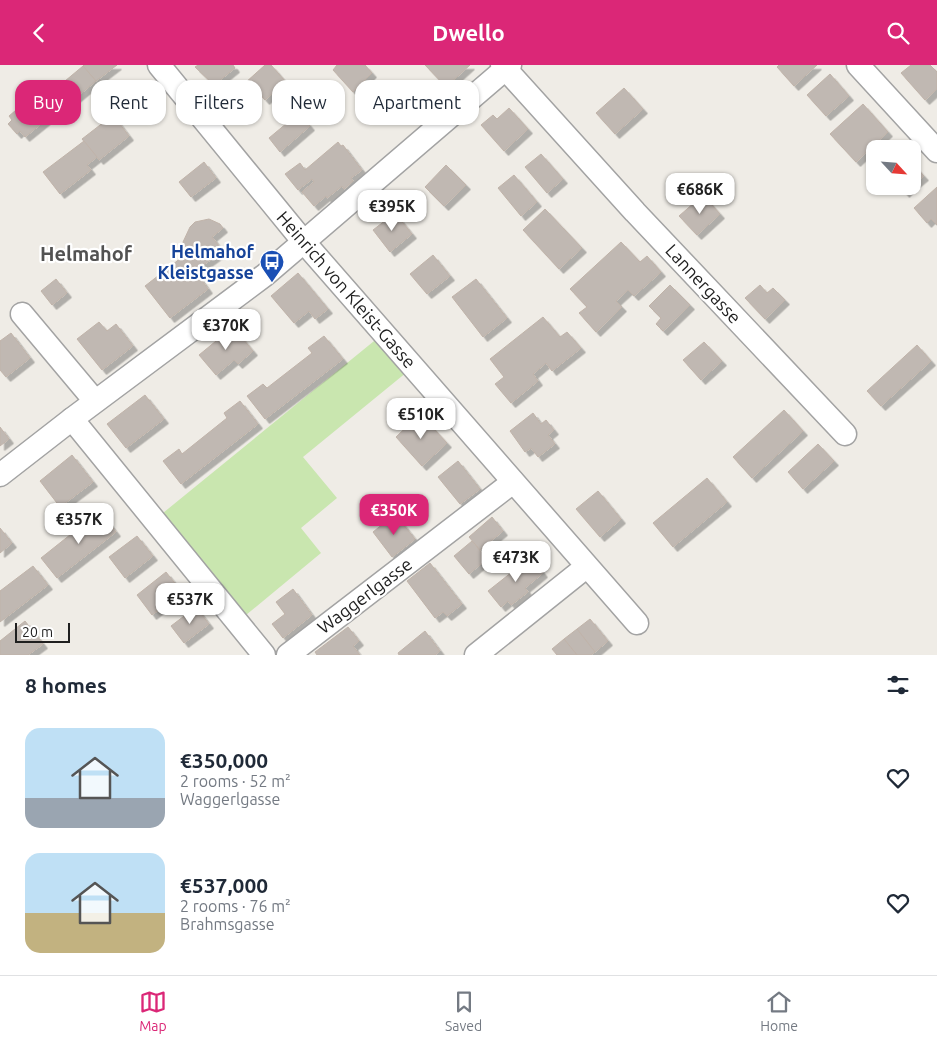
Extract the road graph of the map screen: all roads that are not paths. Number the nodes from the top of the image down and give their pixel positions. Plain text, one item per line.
1 (159, 65) edge
2 (858, 65) edge
3 (506, 66) edge
4 (937, 151) edge
5 (303, 241) junction
6 (22, 314) dead end
7 (95, 401) junction
8 (72, 419) junction
9 (845, 434) dead end
10 (0, 475) edge
11 (514, 482) junction
12 (586, 567) junction
13 (637, 623) dead end
14 (264, 655) edge
15 (288, 655) edge
16 (476, 655) edge

1 - 5 street, Heinrich von Kleist-Gasse
2 - 4 street
3 - 5 street
3 - 9 street, Lannergasse
5 - 7 street
5 - 11 street, Heinrich von Kleist-Gasse
6 - 7 street
7 - 8 street
8 - 10 street
8 - 14 street
11 - 12 street, Heinrich von Kleist-Gasse
11 - 15 street, Waggerlgasse
12 - 13 street, Heinrich von Kleist-Gasse
12 - 16 street

